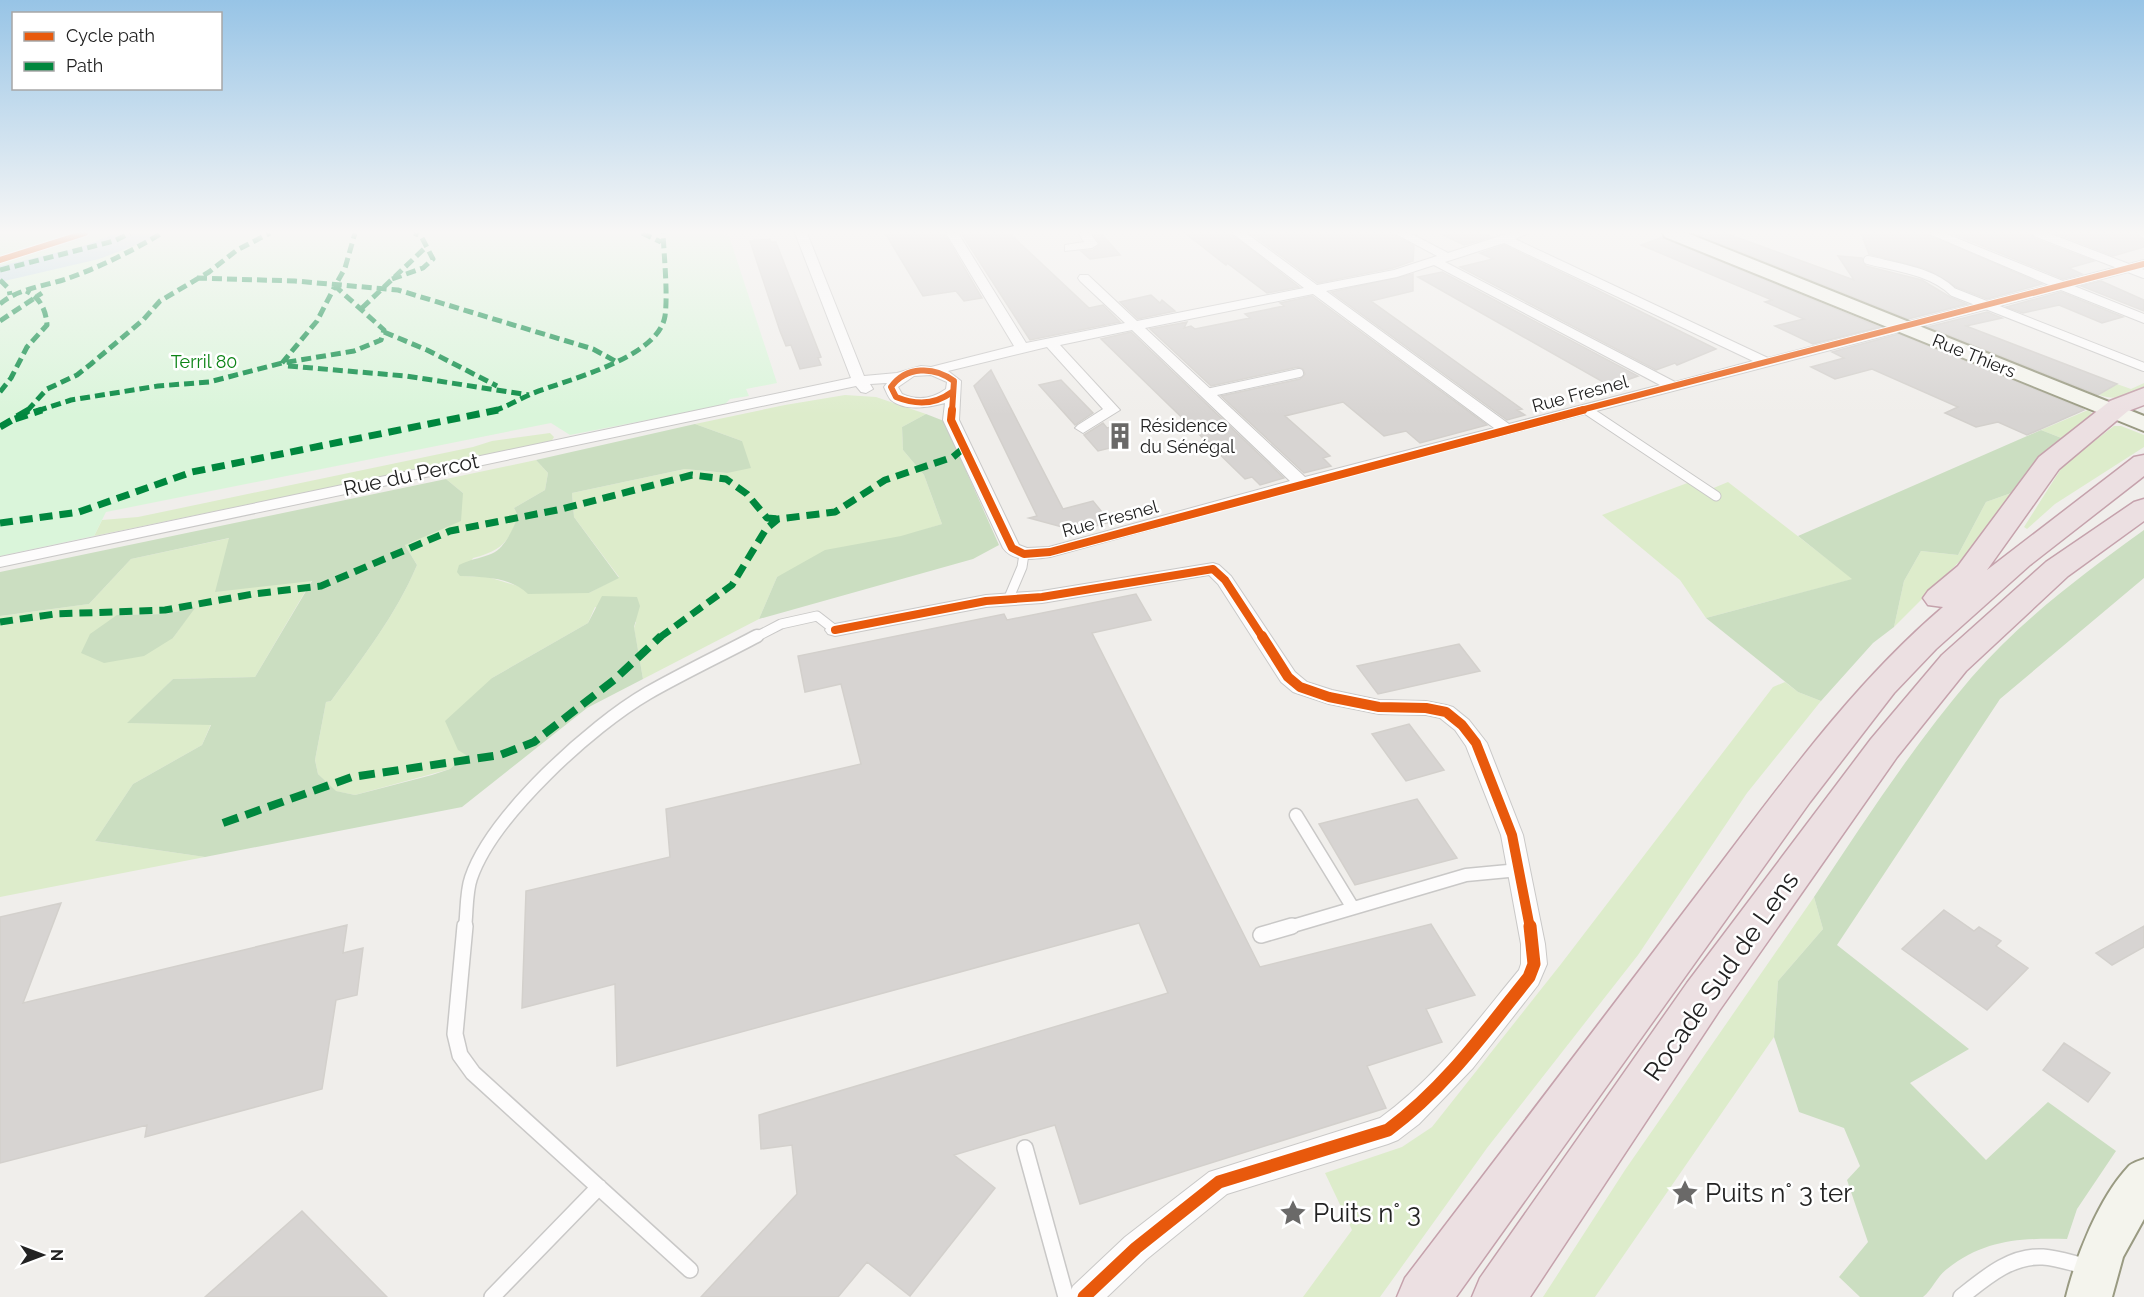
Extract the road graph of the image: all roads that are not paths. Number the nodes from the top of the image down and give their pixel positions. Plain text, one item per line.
1 (826, 294) edge
2 (989, 294) edge
3 (1101, 294) edge
4 (1298, 294) edge
5 (1321, 294) edge
6 (1504, 294) edge
7 (1621, 294) edge
8 (1820, 294) edge
9 (1957, 294) edge
10 (2035, 294) edge
11 (2081, 294) edge
12 (1988, 306) junction
13 (2144, 319) edge
14 (1135, 325) junction
15 (1903, 327) junction
16 (1050, 342) junction
17 (1022, 348) junction
18 (989, 356) junction
19 (1766, 362) junction
20 (2144, 367) edge
21 (931, 371) junction
22 (1299, 373) dead end
23 (899, 377) junction
24 (863, 386) junction
25 (1672, 386) junction
26 (954, 389) junction
27 (1207, 393) junction
28 (2144, 396) edge
29 (904, 399) junction
30 (1587, 410) junction
31 (2131, 419) edge
32 (951, 420) junction
33 (1083, 428) dead end
34 (1508, 431) junction
35 (2144, 463) edge
36 (1302, 483) junction
37 (1716, 496) dead end
38 (2144, 508) edge
39 (1024, 554) junction
40 (0, 562) edge
41 (1008, 600) junction
42 (835, 630) joint
43 (1939, 652) junction
44 (1296, 815) dead end
45 (1519, 870) junction
46 (1353, 908) junction
47 (1262, 935) dead end
48 (1025, 1149) dead end
49 (2144, 1180) edge
50 (599, 1187) junction
51 (690, 1270) dead end
52 (2092, 1283) edge
53 (492, 1297) edge
54 (1066, 1297) edge
55 (1084, 1297) edge
56 (1424, 1297) edge
57 (1499, 1297) edge
58 (1961, 1297) edge

1 - 24 street
2 - 17 street
3 - 14 street
4 - 14 street, Rue du Percot
5 - 34 street
6 - 25 street
7 - 19 street
8 - 15 street, Rue Thiers
9 - 12 lane
10 - 12 street, Rue Fresnel
11 - 13 street
12 - 15 street, Rue Fresnel
12 - 20 lane
14 - 16 street, Rue du Percot
14 - 27 street
15 - 19 street, Rue Fresnel
15 - 31 street, Rue Thiers
16 - 17 street, Rue du Percot
16 - 33 street
17 - 18 street, Rue du Percot
18 - 21 street, Rue du Percot
18 - 26 street
19 - 25 street, Rue Fresnel
21 - 23 street, Rue du Percot
21 - 26 street
22 - 27 lane
23 - 24 street, Rue du Percot
23 - 29 street
24 - 29 street, Rue du Percot
24 - 40 street, Rue du Percot
25 - 30 street, Rue Fresnel
26 - 29 street
26 - 32 street
27 - 36 street
28 - 31 highway
29 - 32 street
30 - 34 street, Rue Fresnel
30 - 37 lane
31 - 43 highway
32 - 39 street
34 - 36 street, Rue Fresnel
35 - 43 highway
36 - 39 street, Rue Fresnel
38 - 43 highway
39 - 41 lane
41 - 42 street
41 - 45 street
42 - 50 lane
43 - 56 highway, Rocade Sud de Lens
43 - 57 highway, Rocade Sud de Lens
44 - 46 lane
45 - 46 lane
45 - 55 street
46 - 47 lane
48 - 54 lane
49 - 52 street
50 - 51 lane
50 - 53 lane
52 - 58 lane

